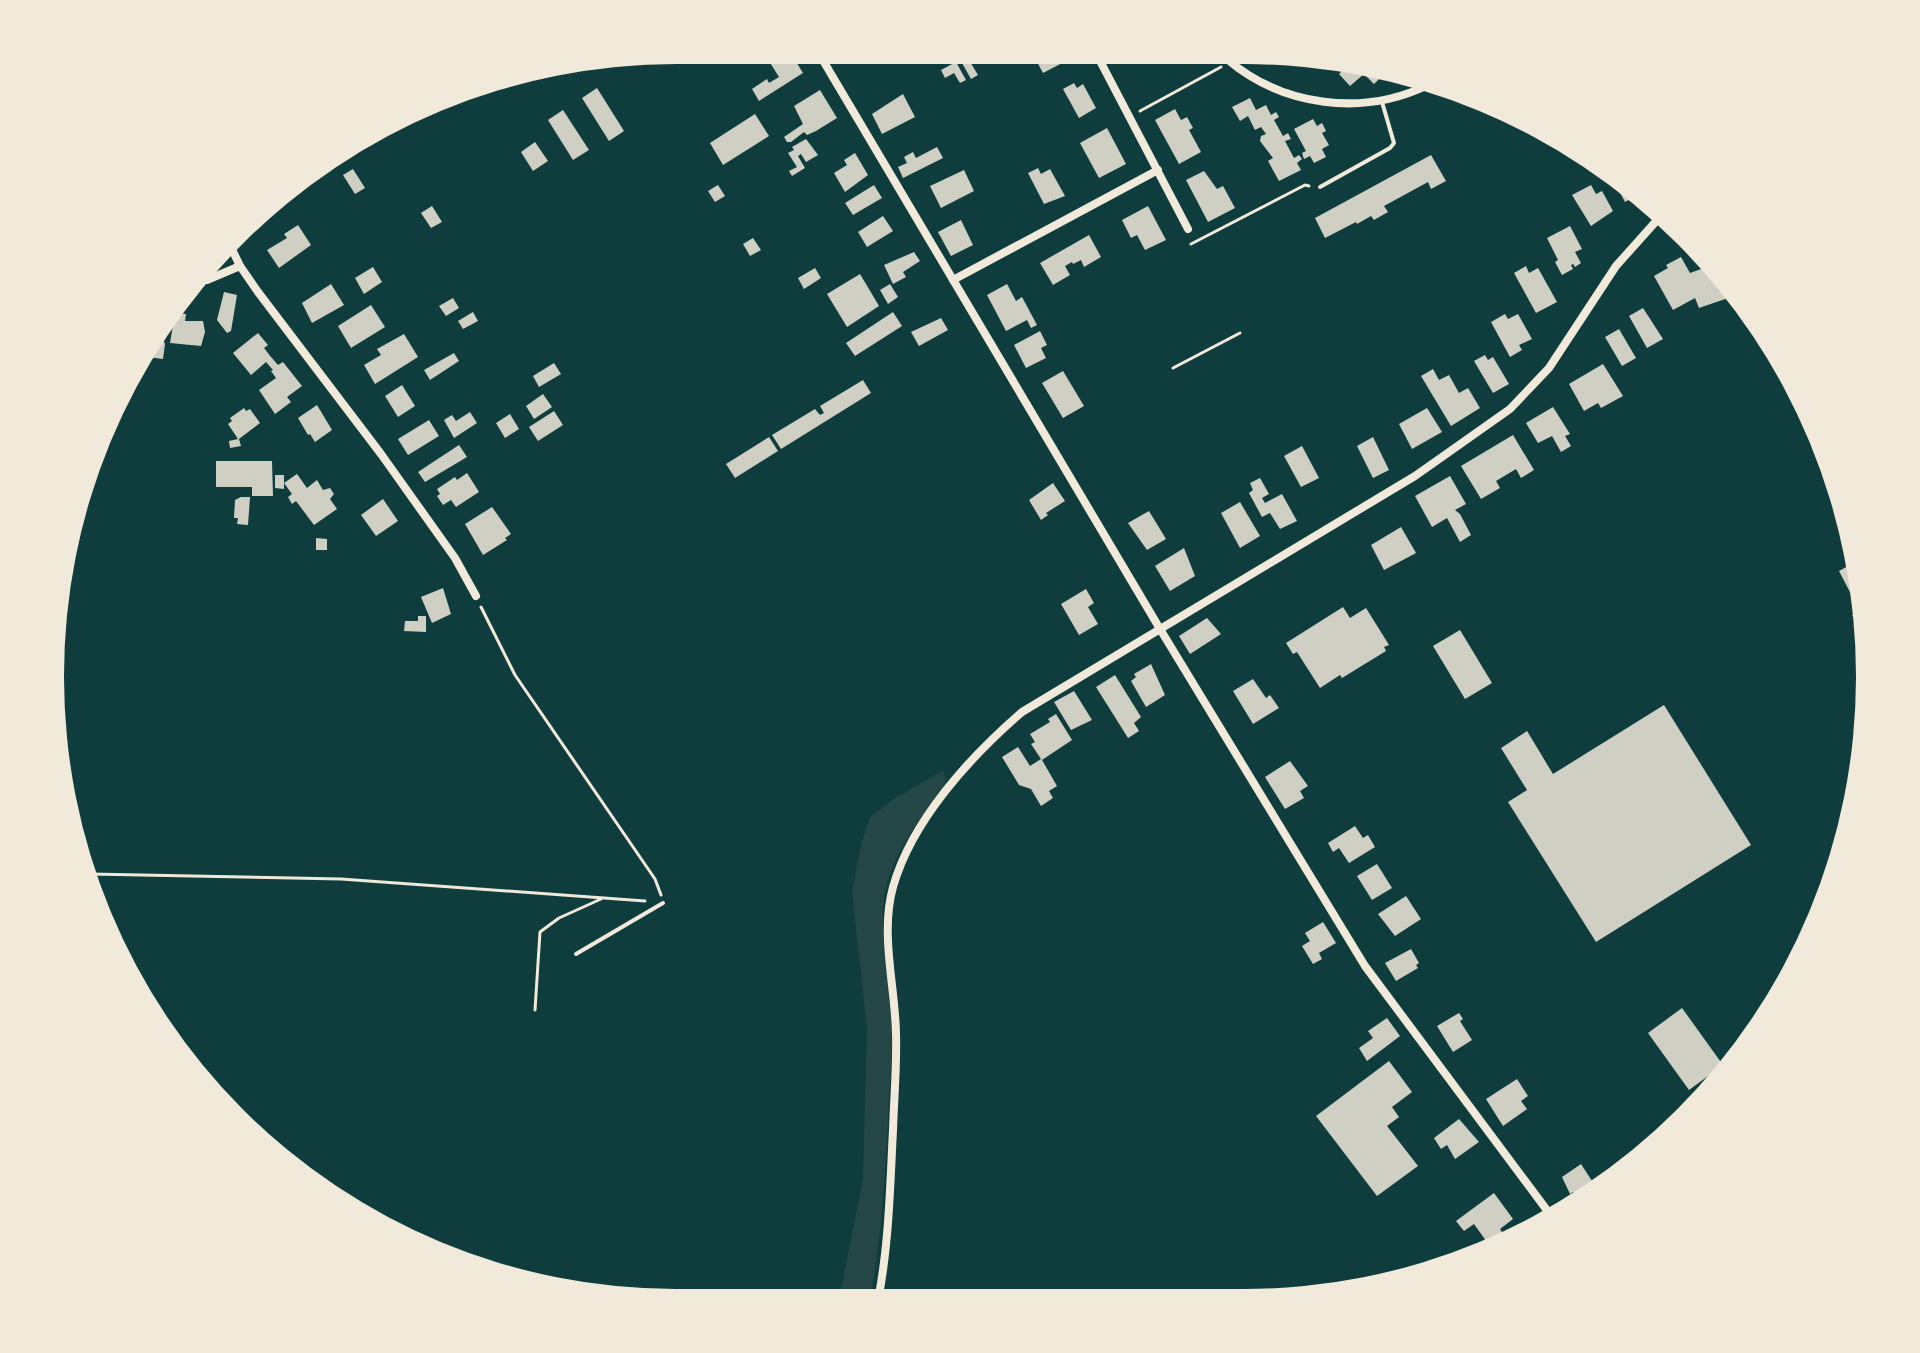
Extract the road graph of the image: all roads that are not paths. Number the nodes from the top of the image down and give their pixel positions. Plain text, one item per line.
1 (825, 64) edge
2 (1102, 64) edge
3 (1233, 64) edge
4 (1415, 89) edge
5 (1381, 101) junction
6 (1158, 170) junction
7 (1320, 187) road end
8 (1655, 223) edge
9 (1188, 229) dead end
10 (234, 253) edge
11 (240, 266) junction
12 (212, 278) edge
13 (953, 280) junction
14 (476, 596) road end
15 (1160, 629) junction
16 (663, 903) road end
17 (576, 954) dead end
18 (1546, 1209) edge
19 (880, 1289) edge

1 - 13 street
2 - 6 street
3 - 5 street
4 - 5 street
5 - 7 lane
6 - 9 street
6 - 13 street
8 - 15 street
10 - 11 street
11 - 12 street
11 - 14 street
13 - 15 street
15 - 18 street
15 - 19 street
16 - 17 lane

